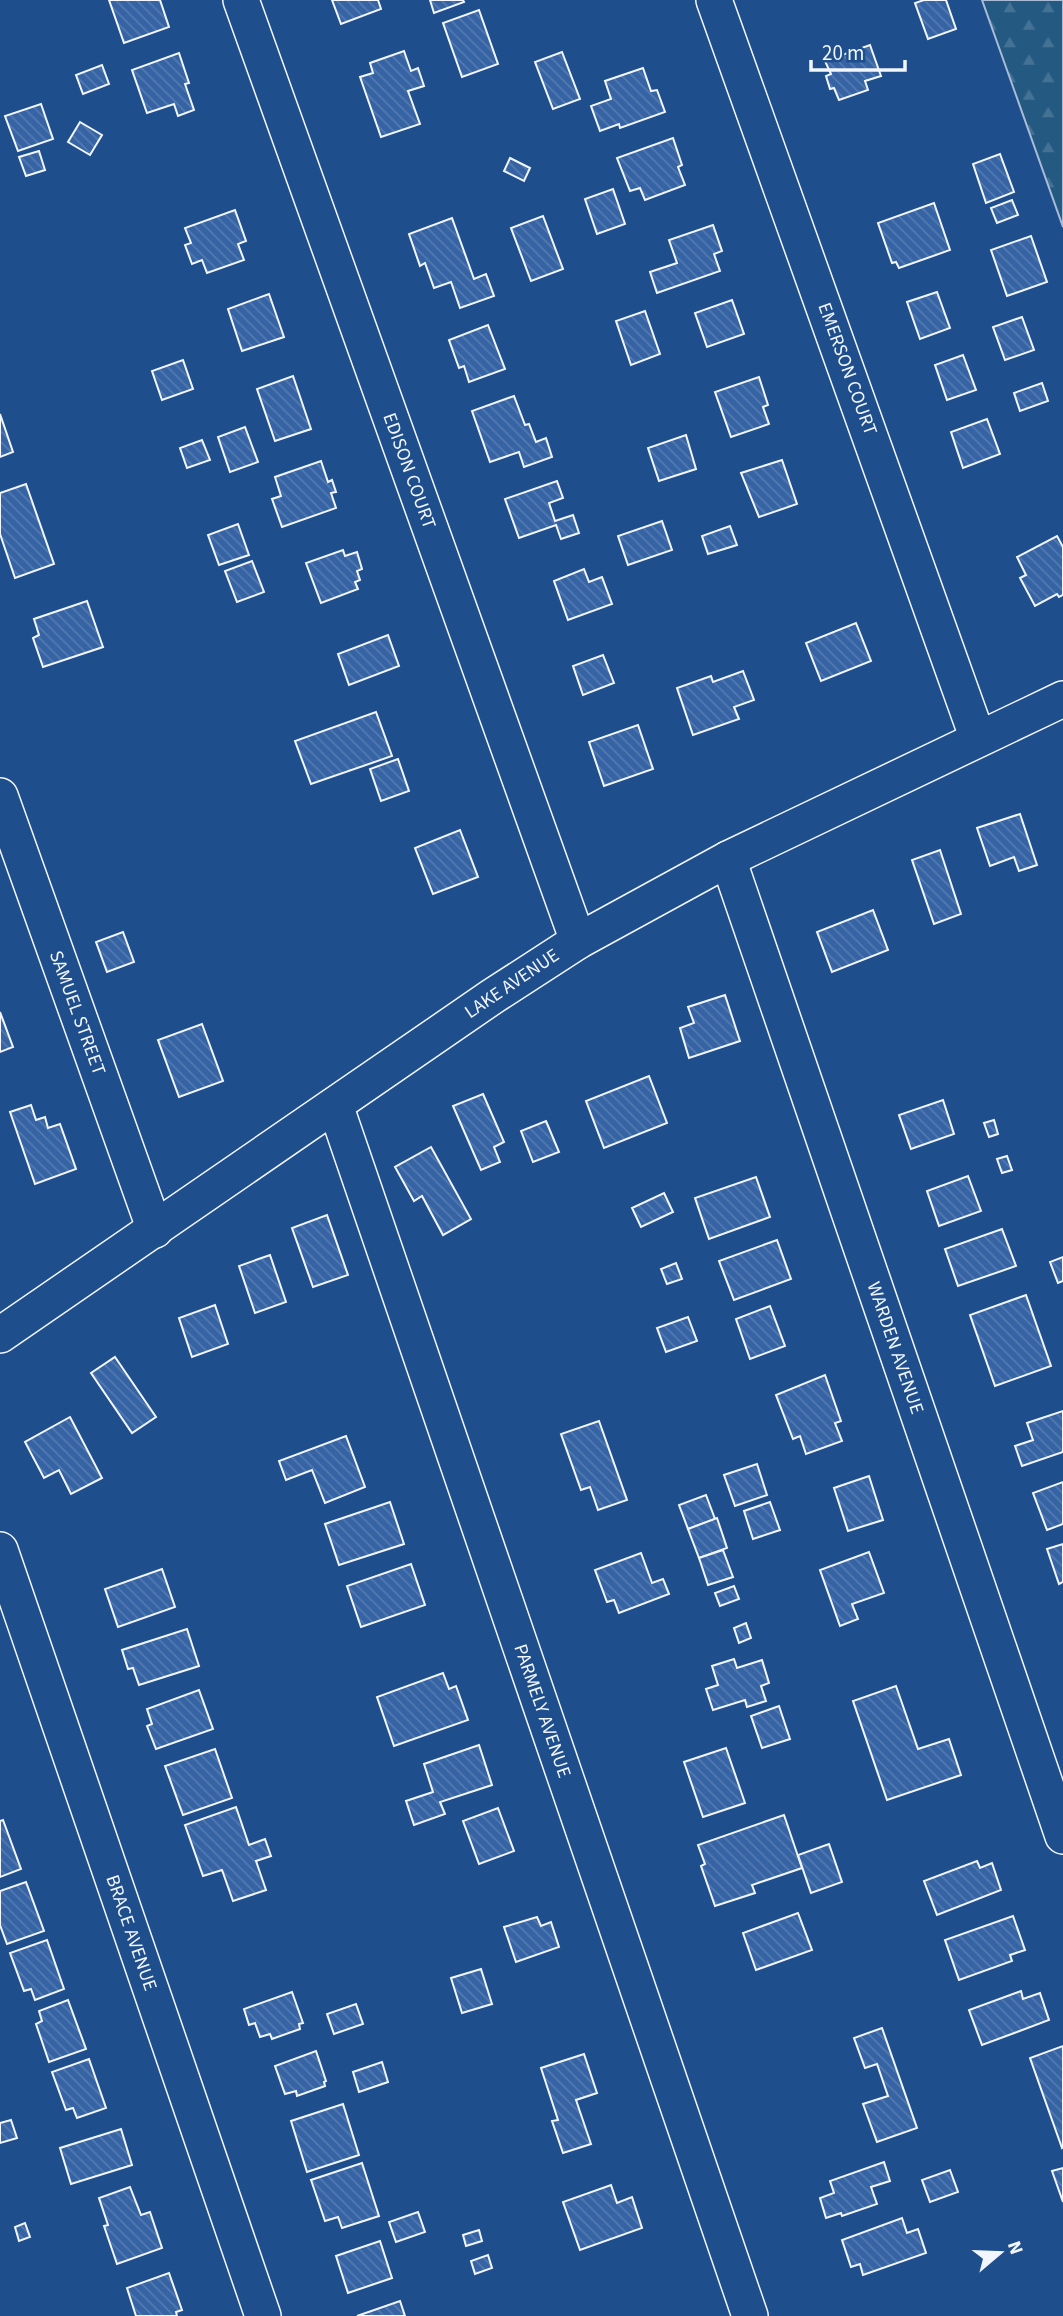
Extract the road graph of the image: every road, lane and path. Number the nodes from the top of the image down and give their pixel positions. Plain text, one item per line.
1 (241, 0) edge
2 (715, 0) edge
3 (1063, 699) edge
4 (978, 738) junction
5 (0, 796) edge
6 (728, 859) junction
7 (578, 941) junction
8 (335, 1105) junction
9 (155, 1230) junction
10 (0, 1335) edge
11 (0, 1550) edge
12 (1063, 1836) edge
13 (263, 2316) edge
14 (750, 2316) edge

1 - 7 street, EDISON COURT
2 - 4 street, EMERSON COURT
3 - 4 street, LAKE AVENUE
4 - 6 street, LAKE AVENUE
5 - 9 street, SAMUEL STREET
6 - 7 street, LAKE AVENUE
6 - 12 street, WARDEN AVENUE
7 - 8 street, LAKE AVENUE
8 - 9 street, LAKE AVENUE
8 - 14 street, PARMELY AVENUE
9 - 10 street, LAKE AVENUE
11 - 13 street, BRACE AVENUE

